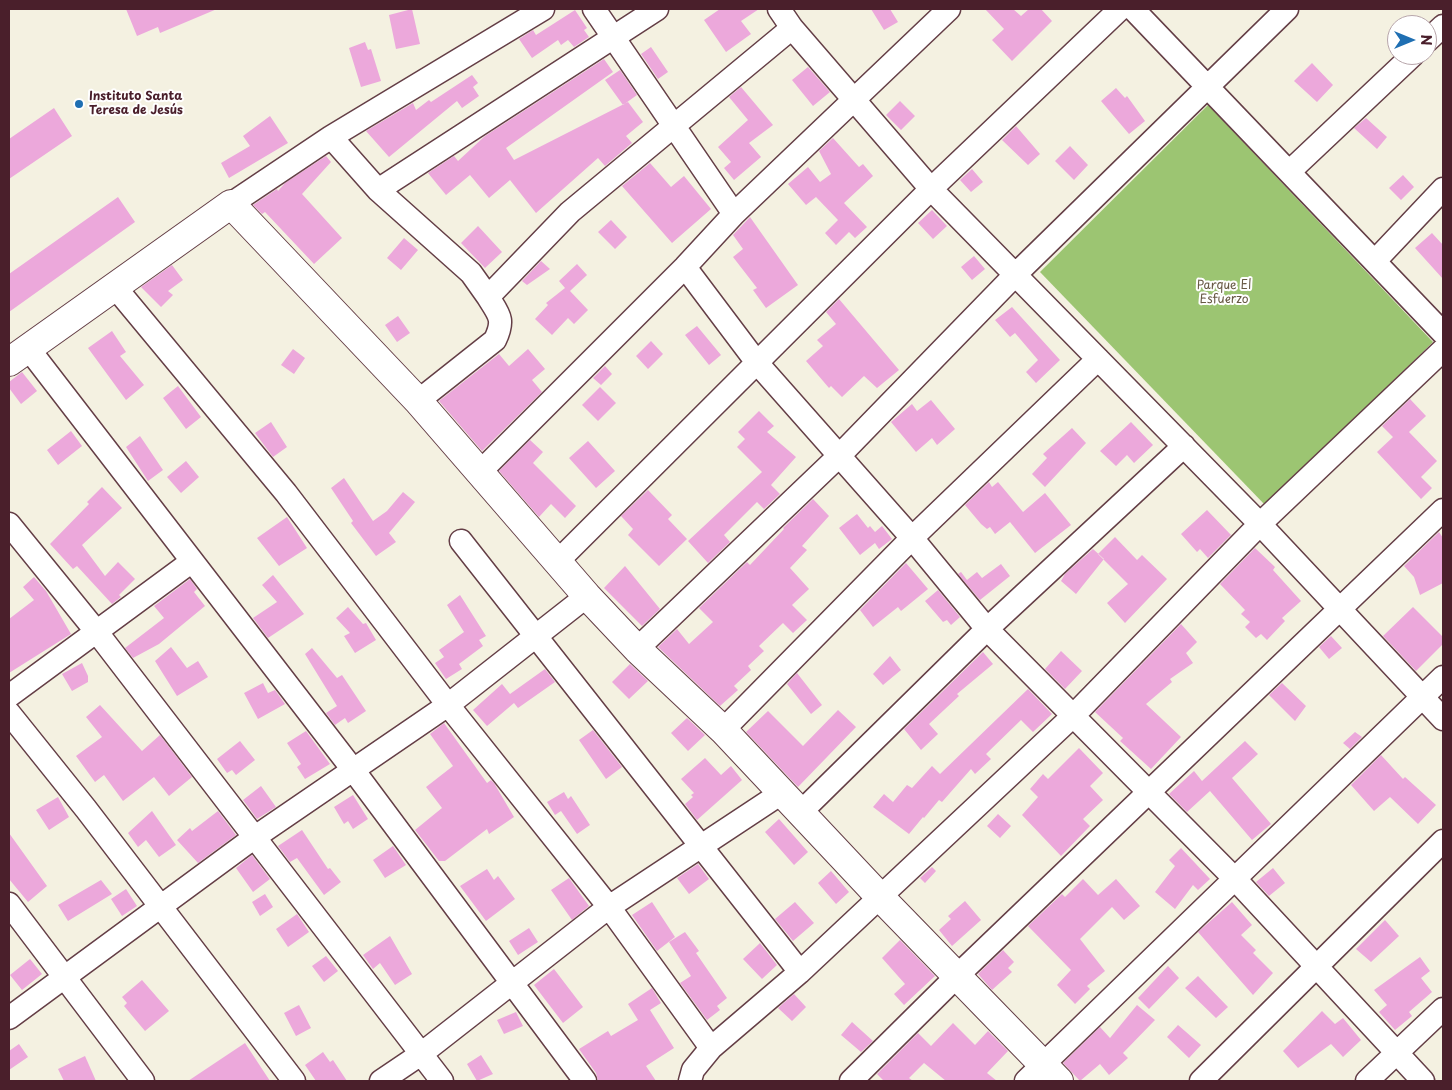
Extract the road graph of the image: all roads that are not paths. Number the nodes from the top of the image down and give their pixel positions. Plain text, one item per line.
1 (543, 9) edge
2 (594, 9) edge
3 (657, 9) edge
4 (779, 9) edge
5 (949, 9) edge
6 (1120, 9) edge
7 (1133, 9) edge
8 (1287, 9) edge
9 (792, 28) junction
10 (613, 38) junction
11 (1401, 65) edge
12 (1207, 86) junction
13 (855, 98) junction
14 (675, 127) junction
15 (331, 136) junction
16 (1289, 172) junction
17 (931, 189) junction
18 (1443, 189) edge
19 (378, 190) junction
20 (231, 204) junction
21 (734, 214) junction
22 (1375, 261) junction
23 (685, 268) junction
24 (1015, 275) junction
25 (115, 287) junction
26 (488, 297) junction
27 (1443, 333) edge
28 (1443, 350) edge
29 (18, 355) edge
30 (1098, 359) junction
31 (758, 364) junction
32 (418, 401) junction
33 (1184, 446) junction
34 (840, 455) junction
35 (479, 473) junction
36 (1443, 510) edge
37 (9, 524) edge
38 (1260, 524) junction
39 (912, 538) junction
40 (461, 541) dead end
41 (558, 561) junction
42 (191, 562) junction
43 (587, 596) junction
44 (1340, 608) junction
45 (987, 629) junction
46 (96, 631) junction
47 (536, 634) junction
48 (637, 648) junction
49 (1443, 678) edge
50 (9, 696) edge
51 (1423, 698) junction
52 (448, 705) junction
53 (9, 713) edge
54 (1073, 716) junction
55 (1443, 719) edge
56 (724, 730) junction
57 (354, 771) junction
58 (783, 792) junction
59 (1149, 792) junction
60 (801, 812) junction
61 (256, 837) junction
62 (1443, 841) edge
63 (700, 846) junction
64 (1236, 880) junction
65 (880, 897) junction
66 (9, 904) edge
67 (161, 907) junction
68 (609, 907) junction
69 (1318, 968) junction
70 (800, 972) junction
71 (958, 975) junction
72 (64, 976) junction
73 (512, 982) junction
74 (1443, 1009) edge
75 (9, 1018) edge
76 (711, 1048) junction
77 (421, 1054) junction
78 (1397, 1054) junction
79 (1042, 1076) edge
80 (143, 1081) edge
81 (294, 1081) edge
82 (381, 1081) edge
83 (442, 1081) edge
84 (585, 1081) edge
85 (690, 1081) edge
86 (851, 1081) edge
87 (1201, 1081) edge
88 (1367, 1081) edge
89 (1423, 1081) edge

1 - 15 street
2 - 10 street
3 - 10 street
4 - 9 street
5 - 13 street
6 - 17 street
7 - 12 street
8 - 12 street
9 - 13 street
9 - 14 street
10 - 14 street
10 - 19 street
11 - 16 street
12 - 16 street
12 - 24 street
13 - 17 street
13 - 21 street
14 - 21 street
14 - 26 street
15 - 19 street
15 - 20 street
16 - 22 street
17 - 24 street
17 - 31 street
18 - 22 street
19 - 26 street
20 - 25 street
20 - 32 street
21 - 23 street
22 - 27 street
23 - 31 street
23 - 35 street
24 - 30 street
24 - 34 street
25 - 29 street
25 - 52 street
26 - 32 street
28 - 38 street
29 - 42 street
30 - 33 street
30 - 39 street
31 - 34 street
31 - 41 street
32 - 35 street
33 - 38 street
33 - 45 street
34 - 39 street
34 - 48 street
35 - 41 street
36 - 44 street
37 - 46 street
38 - 44 street
38 - 54 street
39 - 45 street
39 - 56 street
40 - 47 street
41 - 43 street
42 - 46 street
42 - 57 street
43 - 47 street
43 - 48 street
44 - 51 street
44 - 59 street
45 - 54 street
45 - 60 street
46 - 50 street
46 - 61 street
47 - 52 street
47 - 63 street
48 - 56 street
49 - 51 street
51 - 55 street
51 - 64 street
52 - 57 street
52 - 68 street
53 - 67 street
54 - 59 street
54 - 65 street
56 - 58 street
57 - 61 street
57 - 73 street
58 - 60 street
58 - 63 street
59 - 64 street
59 - 71 street
60 - 65 street
61 - 67 street
61 - 77 street
62 - 69 street
63 - 68 street
63 - 70 street
64 - 69 street
64 - 79 street
65 - 70 street
65 - 71 street
66 - 72 street
67 - 72 street
67 - 81 street
68 - 73 street
68 - 76 street
69 - 78 street
69 - 87 street
70 - 76 street
71 - 79 street
71 - 86 street
72 - 75 street
72 - 80 street
73 - 77 street
73 - 84 street
74 - 78 street
76 - 85 street
77 - 82 street
77 - 83 street
78 - 88 street
78 - 89 street

